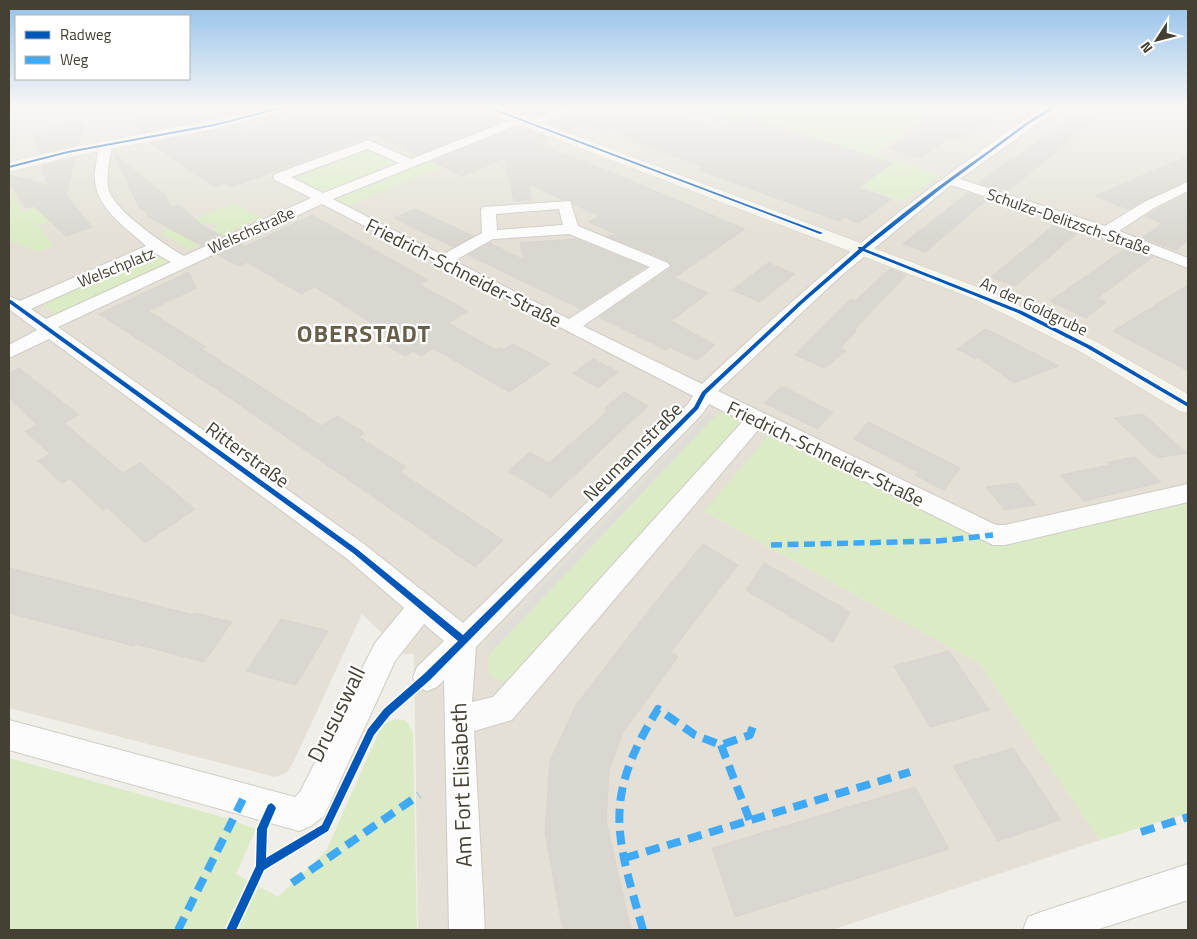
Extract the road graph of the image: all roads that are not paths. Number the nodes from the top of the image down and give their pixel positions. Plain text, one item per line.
1 (80, 150) edge
2 (105, 150) edge
3 (353, 150) edge
4 (381, 150) edge
5 (447, 150) edge
6 (600, 150) edge
7 (993, 150) edge
8 (409, 163) junction
9 (9, 167) edge
10 (949, 180) junction
11 (1188, 186) edge
12 (321, 198) junction
13 (571, 229) junction
14 (1107, 232) junction
15 (490, 235) junction
16 (156, 247) junction
17 (860, 248) junction
18 (182, 261) junction
19 (442, 261) junction
20 (1188, 263) edge
21 (14, 305) edge
22 (48, 328) junction
23 (570, 328) junction
24 (9, 352) edge
25 (704, 393) junction
26 (1188, 404) edge
27 (756, 418) junction
28 (1188, 493) edge
29 (422, 606) junction
30 (463, 640) junction
31 (427, 677) dead end
32 (459, 720) junction
33 (9, 735) edge
34 (1188, 882) edge
35 (467, 930) edge
36 (1041, 930) edge

1 - 9 street
2 - 16 street
3 - 12 street, Welschstraße
4 - 8 street, Welschstraße
5 - 8 street, Welschstraße
6 - 17 street, An der Goldgrube
7 - 10 street, Neumannstraße
8 - 12 street, Welschstraße
10 - 14 street, Schulze-Delitzsch-Straße
10 - 17 street, Neumannstraße
11 - 14 street
12 - 18 street, Welschstraße
12 - 19 street, Friedrich-Schneider-Straße
13 - 15 street
13 - 15 street
13 - 23 street
14 - 20 street, Schulze-Delitzsch-Straße
15 - 19 street
16 - 18 street, Welschplatz
16 - 21 street, Welschplatz
17 - 25 street, Neumannstraße
17 - 26 street, An der Goldgrube
18 - 22 street, Welschplatz
19 - 23 street, Friedrich-Schneider-Straße
21 - 22 street, Ritterstraße
22 - 24 street, Welschplatz
22 - 29 street, Ritterstraße
23 - 25 street, Friedrich-Schneider-Straße
25 - 27 street, Friedrich-Schneider-Straße
25 - 30 street, Neumannstraße
27 - 28 street, Friedrich-Schneider-Straße
27 - 32 street
29 - 30 street, Ritterstraße
29 - 33 street, Drususwall
30 - 31 street, Neumannstraße
30 - 32 street, Am Fort Elisabeth
32 - 35 street, Am Fort Elisabeth
34 - 36 street

